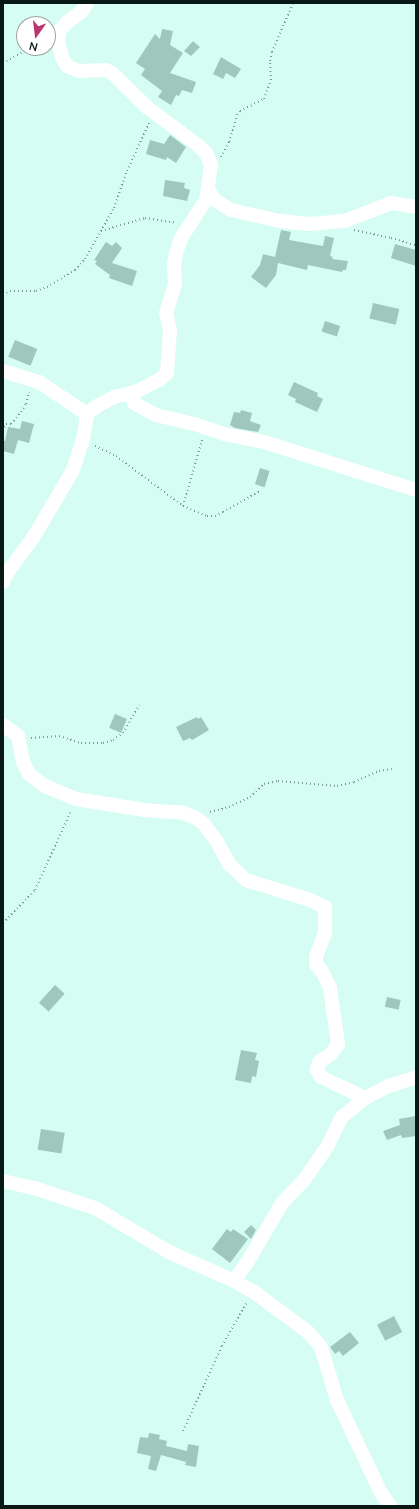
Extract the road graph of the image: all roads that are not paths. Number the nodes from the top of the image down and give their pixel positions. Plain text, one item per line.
1 (87, 3) edge
2 (208, 190) junction
3 (416, 207) edge
4 (3, 371) edge
5 (135, 392) junction
6 (87, 414) junction
7 (416, 490) edge
8 (3, 582) edge
9 (3, 725) edge
10 (416, 1077) edge
11 (364, 1098) junction
12 (3, 1181) edge
13 (234, 1281) junction
14 (390, 1506) edge

1 - 2 street
2 - 3 street
2 - 5 street
4 - 6 street
5 - 6 street
5 - 7 street
6 - 8 street
9 - 11 street
10 - 11 street
11 - 13 street
12 - 13 street
13 - 14 street

